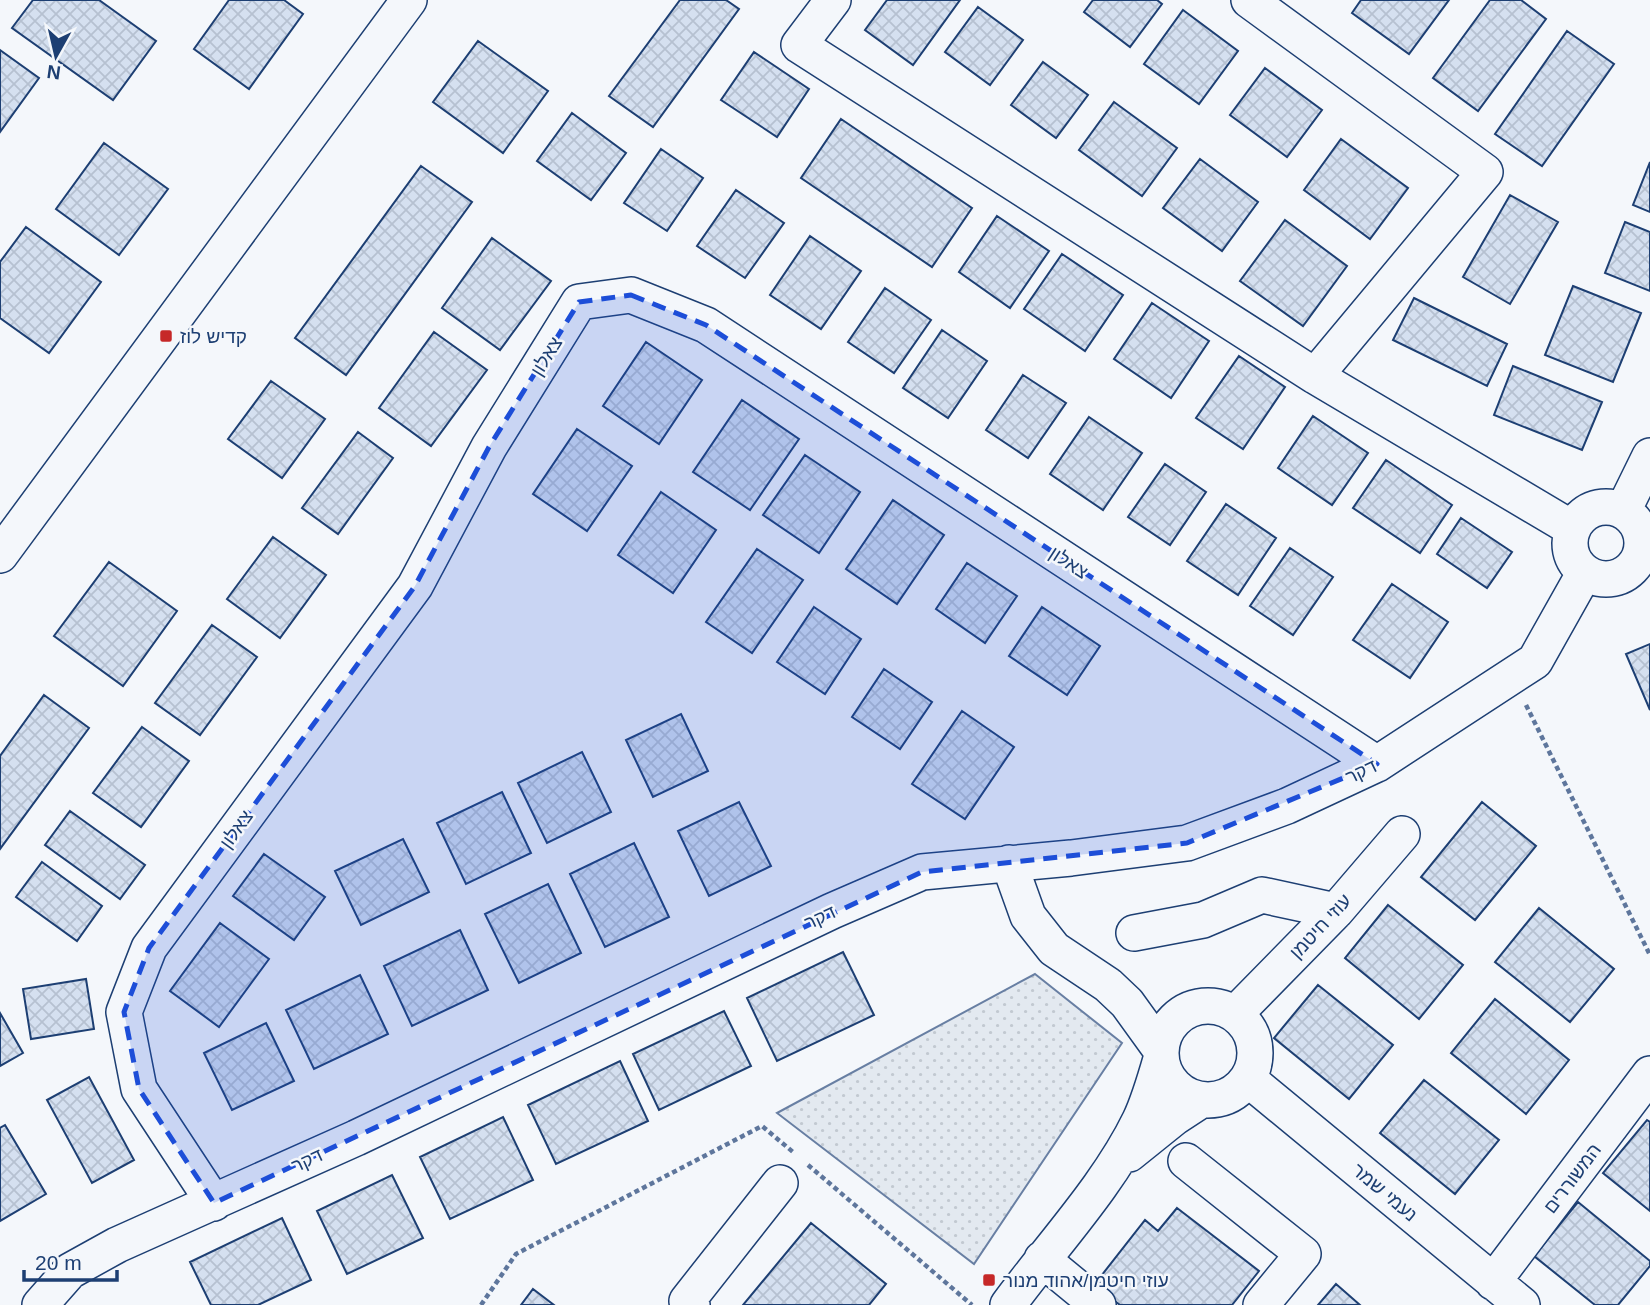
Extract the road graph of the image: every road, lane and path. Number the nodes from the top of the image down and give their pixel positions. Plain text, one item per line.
1 (409, 0) edge
2 (833, 0) edge
3 (1250, 0) edge
4 (1315, 376) junction
5 (1650, 456) edge
6 (1623, 510) junction
7 (1573, 529) junction
8 (0, 555) edge
9 (1644, 565) edge
10 (1585, 572) junction
11 (1511, 676) junction
12 (1377, 764) junction
13 (1402, 834) dead end
14 (1009, 863) junction
15 (1336, 911) junction
16 (1134, 933) dead end
17 (1650, 955) edge
18 (1102, 981) junction
19 (1200, 1007) junction
20 (1235, 1014) junction
21 (1161, 1054) junction
22 (1650, 1074) edge
23 (1248, 1079) junction
24 (1201, 1100) junction
25 (1186, 1161) dead end
26 (1111, 1171) junction
27 (780, 1183) dead end
28 (214, 1203) junction
29 (1042, 1259) junction
30 (1493, 1282) junction
31 (40, 1305) edge
32 (692, 1305) edge
33 (1008, 1305) edge
34 (1098, 1305) edge
35 (1261, 1305) edge
36 (1522, 1305) edge

1 - 8 street
2 - 4 street
3 - 4 street
4 - 7 street
5 - 6 street
6 - 7 street
6 - 9 street
7 - 10 street
9 - 10 street
10 - 11 street, דקר
11 - 12 street, דקר
11 - 17 path
12 - 14 street, דקר
12 - 28 street, צאלון
13 - 15 street, עוזי חיטמן
14 - 18 street
14 - 28 street, דקר
15 - 16 street
15 - 20 street, עוזי חיטמן
18 - 19 street
18 - 21 street
19 - 20 street
19 - 21 street
20 - 23 street
21 - 24 street
21 - 26 street
22 - 30 street, המשוררים
23 - 24 street
23 - 30 street, נעמי שמר
24 - 26 street
25 - 35 street
26 - 29 street
27 - 32 street
28 - 31 street, דקר
29 - 33 street
29 - 34 street
30 - 36 street, נעמי שמר

